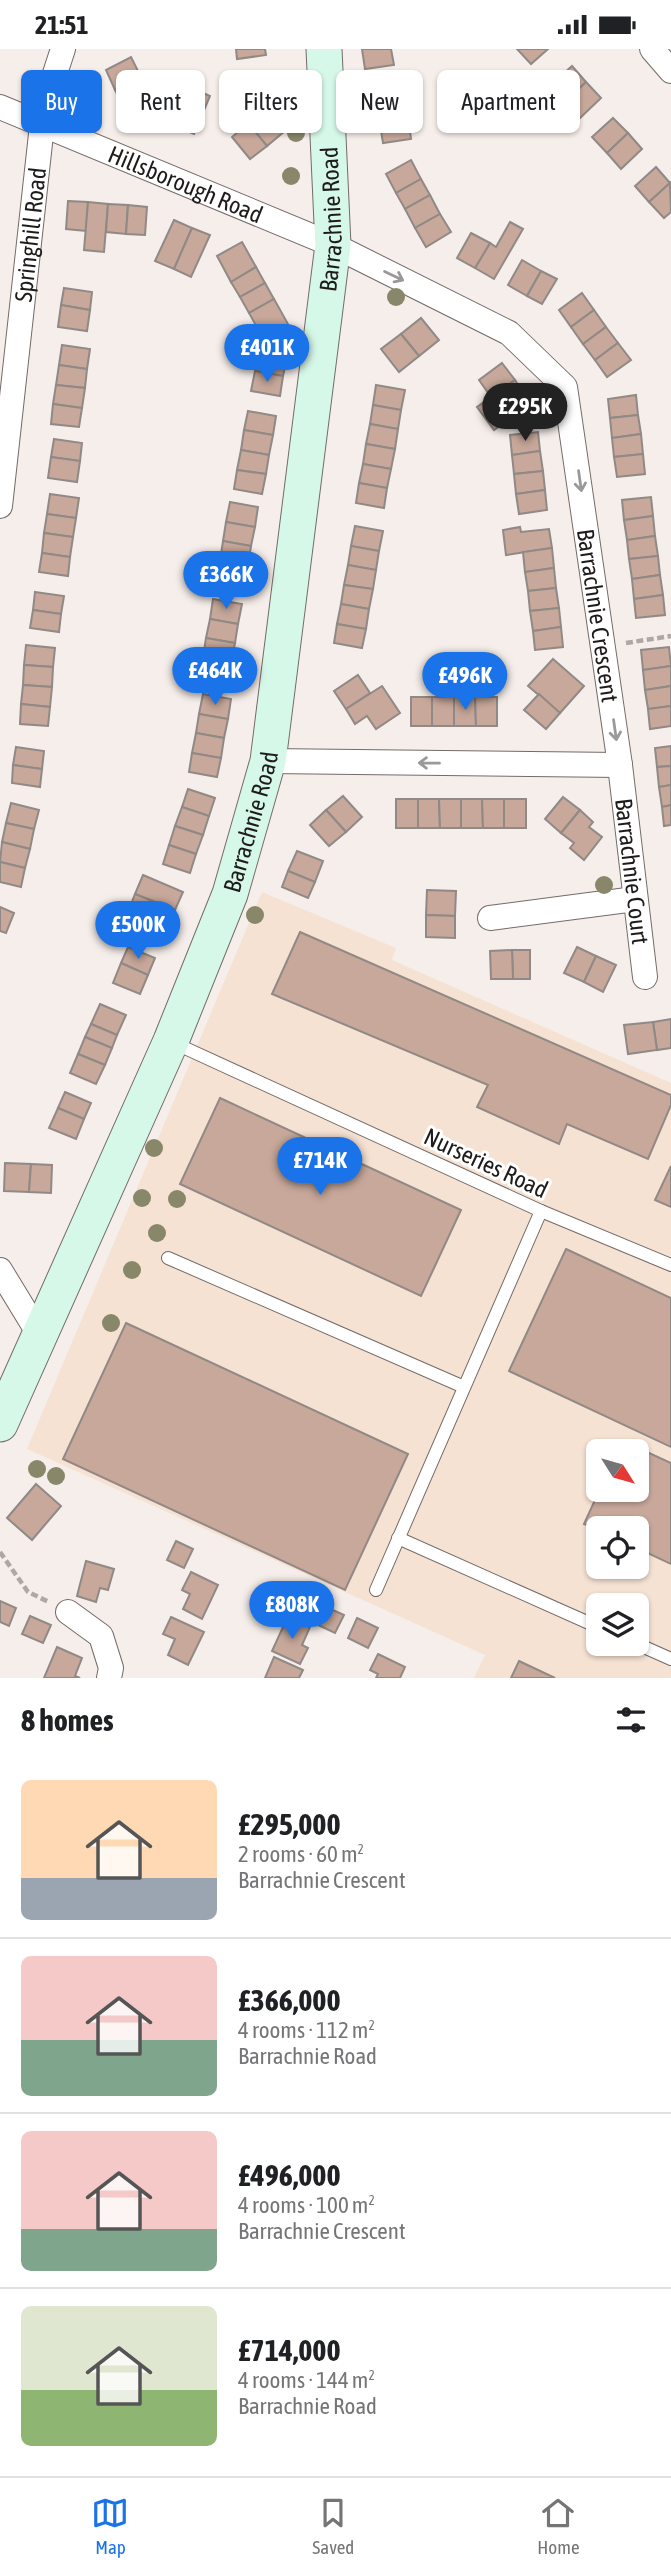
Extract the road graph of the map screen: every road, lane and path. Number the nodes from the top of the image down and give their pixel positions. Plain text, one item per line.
1 (63, 49) edge
2 (324, 49) edge
3 (652, 49) edge
4 (56, 70) edge
5 (671, 71) edge
6 (0, 107) edge
7 (21, 116) edge
8 (41, 133) edge
9 (61, 133) edge
10 (332, 246) junction
11 (0, 506) edge
12 (671, 636) edge
13 (604, 646) junction
14 (268, 761) junction
15 (620, 765) junction
16 (635, 899) junction
17 (491, 918) dead end
18 (645, 977) dead end
19 (170, 1041) junction
20 (541, 1211) junction
21 (167, 1258) dead end
22 (671, 1265) edge
23 (0, 1270) edge
24 (39, 1334) junction
25 (464, 1387) junction
26 (0, 1424) edge
27 (398, 1538) junction
28 (0, 1552) edge
29 (376, 1590) dead end
30 (68, 1612) joint
31 (586, 1622) edge
32 (649, 1649) edge
33 (671, 1659) edge
34 (109, 1678) edge

1 - 4 street, Springhill Road
2 - 10 main road, Barrachnie Road
3 - 5 street
6 - 7 street, Hillsborough Road
8 - 11 street, Springhill Road
9 - 10 street, Hillsborough Road
10 -> 13 street, Barrachnie Crescent
10 - 14 main road, Barrachnie Road
12 - 13 path
13 -> 15 street, Barrachnie Crescent
15 -> 14 street
14 - 19 main road, Barrachnie Road
15 - 16 street, Barrachnie Court
16 - 17 street
16 - 18 street, Barrachnie Court
19 - 20 lane, Nurseries Road
19 - 24 main road, Barrachnie Road
20 - 22 lane, Nurseries Road
20 - 25 lane
21 - 25 lane
23 - 24 street
24 - 26 main road, Barrachnie Road
25 - 27 lane
27 - 29 lane
27 - 31 lane
28 - 30 path
30 - 34 street
32 - 33 lane

